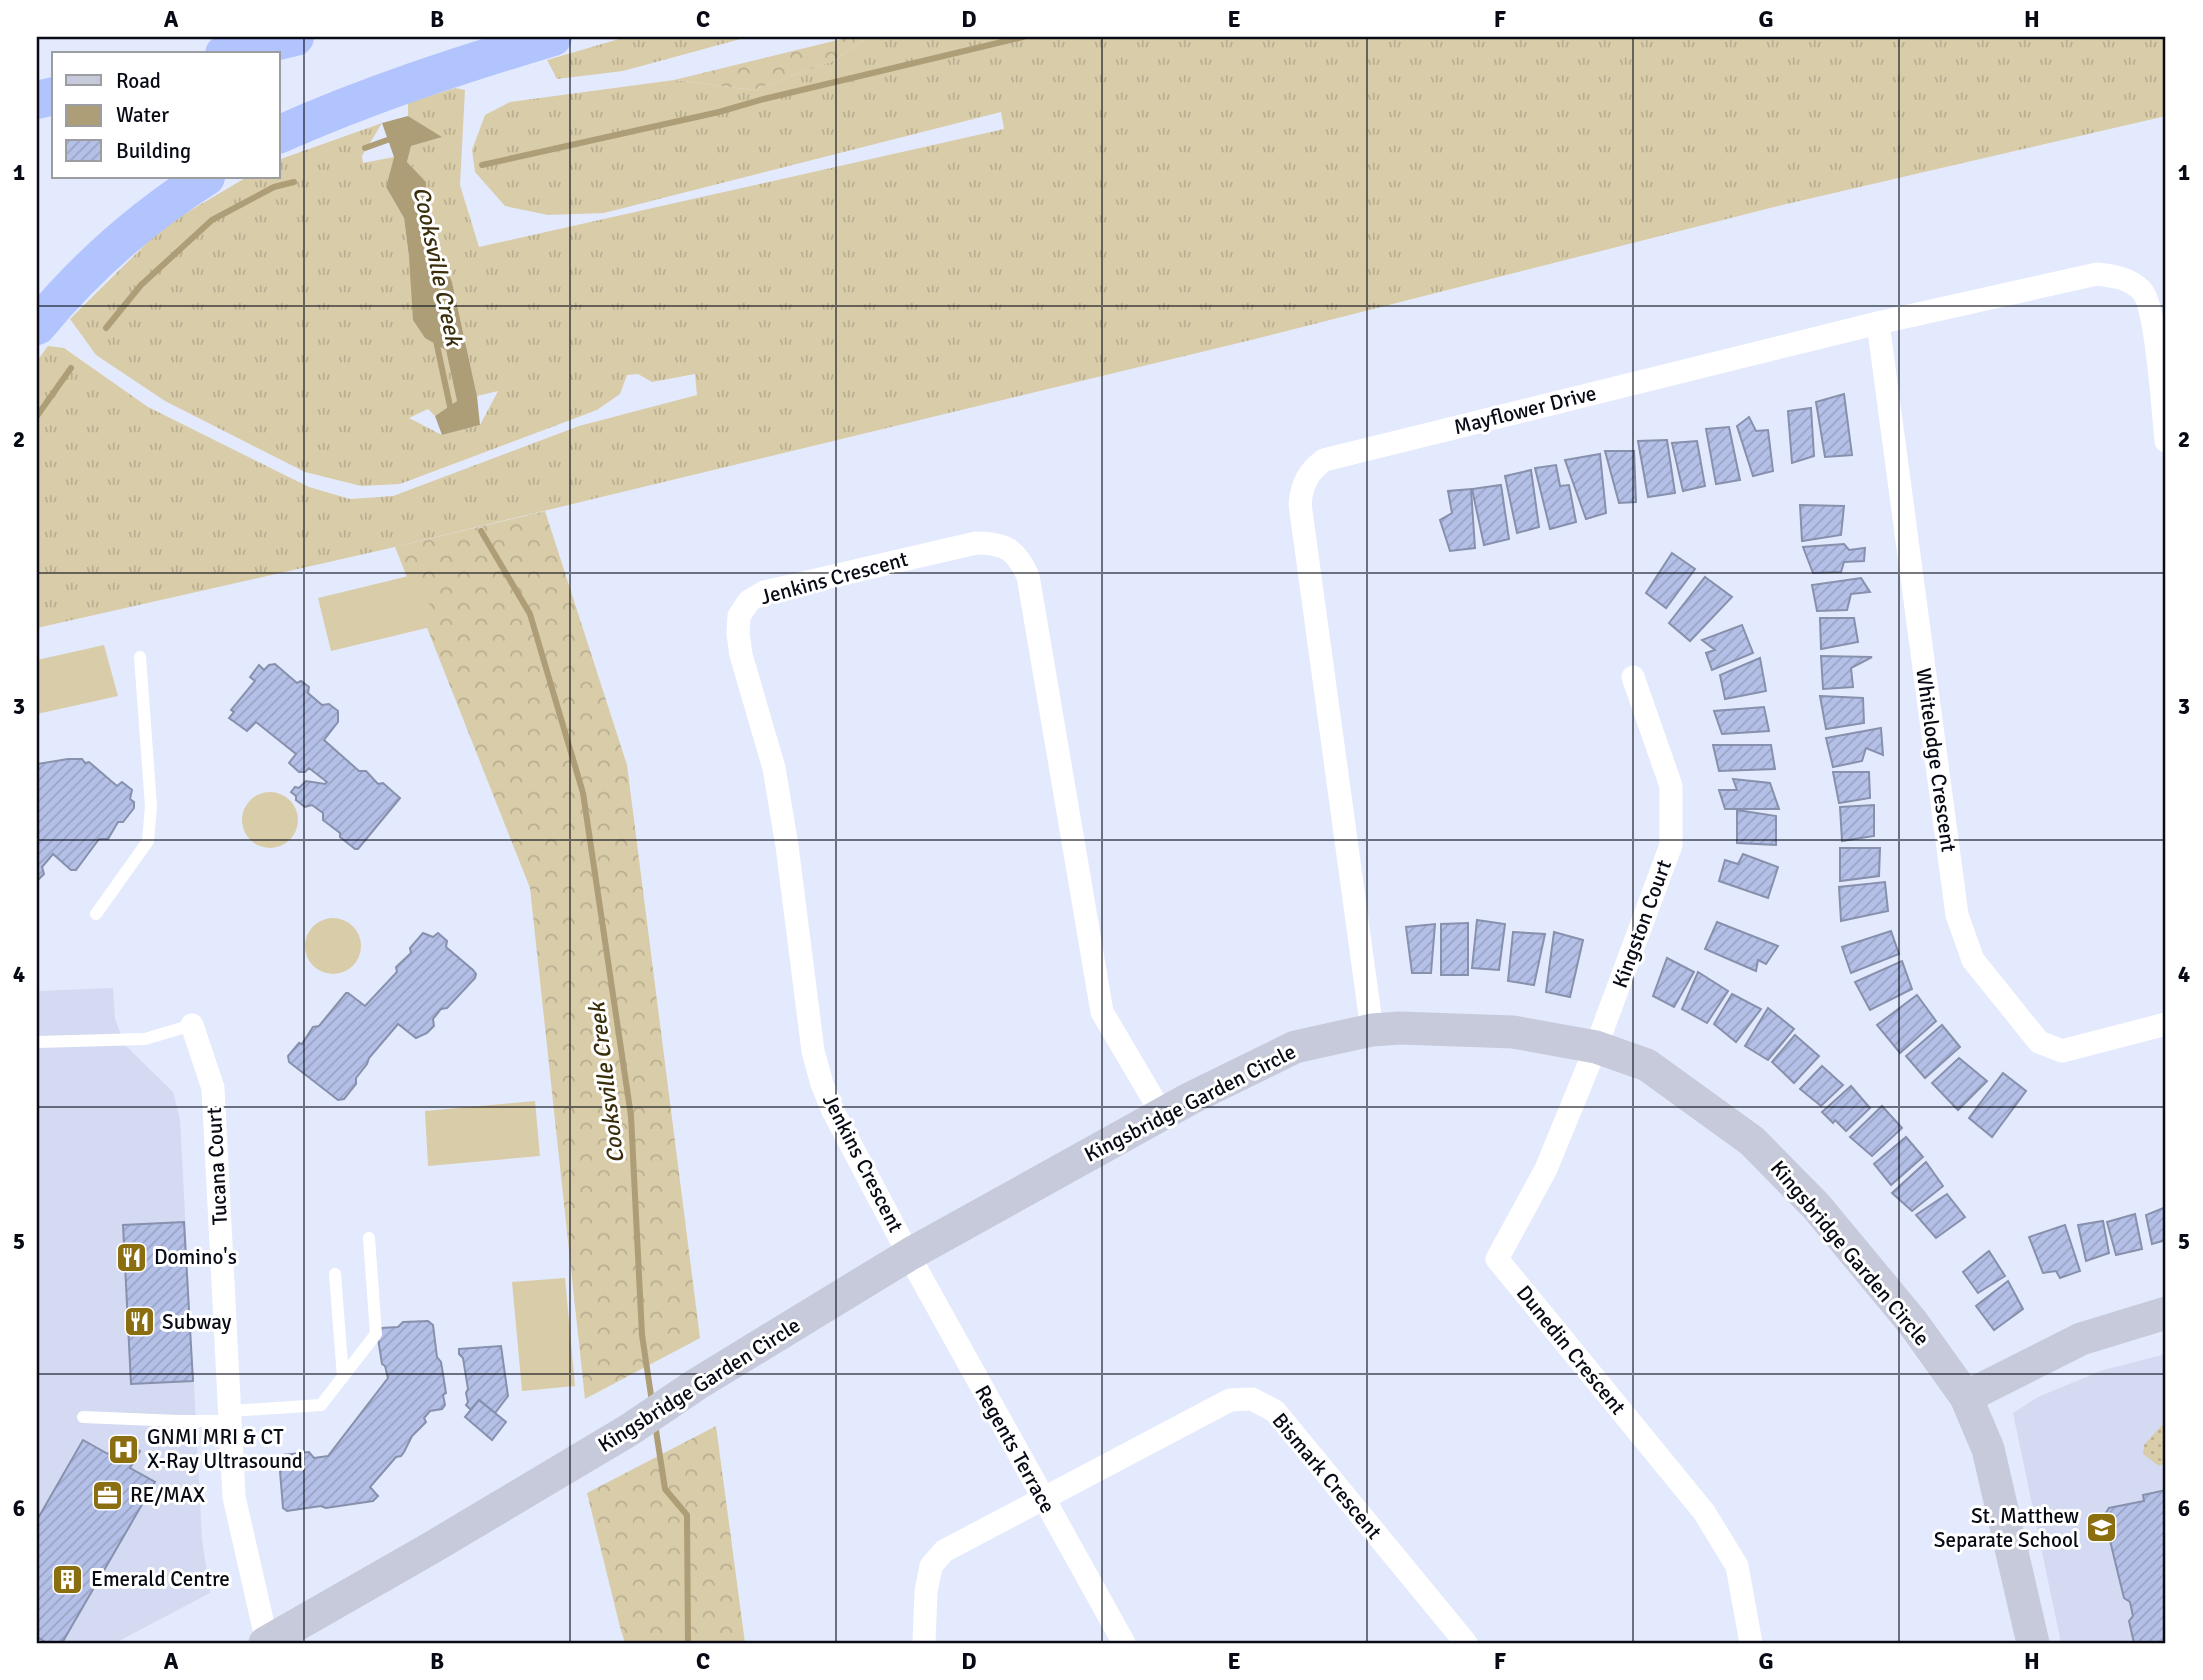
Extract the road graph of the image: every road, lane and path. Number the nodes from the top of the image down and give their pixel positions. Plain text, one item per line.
1 (295, 37) edge
2 (553, 37) edge
3 (232, 52) edge
4 (280, 134) edge
5 (204, 178) edge
6 (1878, 323) junction
7 (37, 326) edge
8 (2166, 441) edge
9 (140, 657) dead end
10 (1633, 677) dead end
11 (96, 914) dead end
12 (2166, 1024) edge
13 (192, 1025) joint
14 (1371, 1030) junction
15 (37, 1042) edge
16 (1596, 1047) junction
17 (1162, 1114) junction
18 (369, 1238) dead end
19 (910, 1254) junction
20 (335, 1274) dead end
21 (2166, 1313) edge
22 (343, 1377) junction
23 (1966, 1397) junction
24 (230, 1416) junction
25 (83, 1417) dead end
26 (1042, 1498) junction
27 (267, 1643) edge
28 (924, 1643) edge
29 (1124, 1643) edge
30 (1466, 1643) edge
31 (1751, 1643) edge
32 (2033, 1643) edge

1 - 3 highway
2 - 4 highway
5 - 7 highway
6 - 8 street, Mayflower Drive
6 - 12 street, Whitelodge Crescent
6 - 14 street, Mayflower Drive
9 - 11 lane
10 - 16 street, Kingston Court
13 - 15 lane
13 - 24 street, Tucana Court
14 - 16 street, Kingsbridge Garden Circle
14 - 17 street, Kingsbridge Garden Circle
16 - 23 street, Kingsbridge Garden Circle
16 - 31 street, Dunedin Crescent
17 - 19 street, Kingsbridge Garden Circle
17 - 19 street, Jenkins Crescent
18 - 22 lane
19 - 26 street, Regents Terrace
19 - 27 street, Kingsbridge Garden Circle
20 - 22 lane
21 - 23 street
22 - 24 lane
23 - 32 street, Kingsbridge Garden Circle
24 - 25 lane
24 - 27 street, Tucana Court
26 - 28 street, Bismark Crescent
26 - 29 street, Regents Terrace
26 - 30 street, Bismark Crescent

